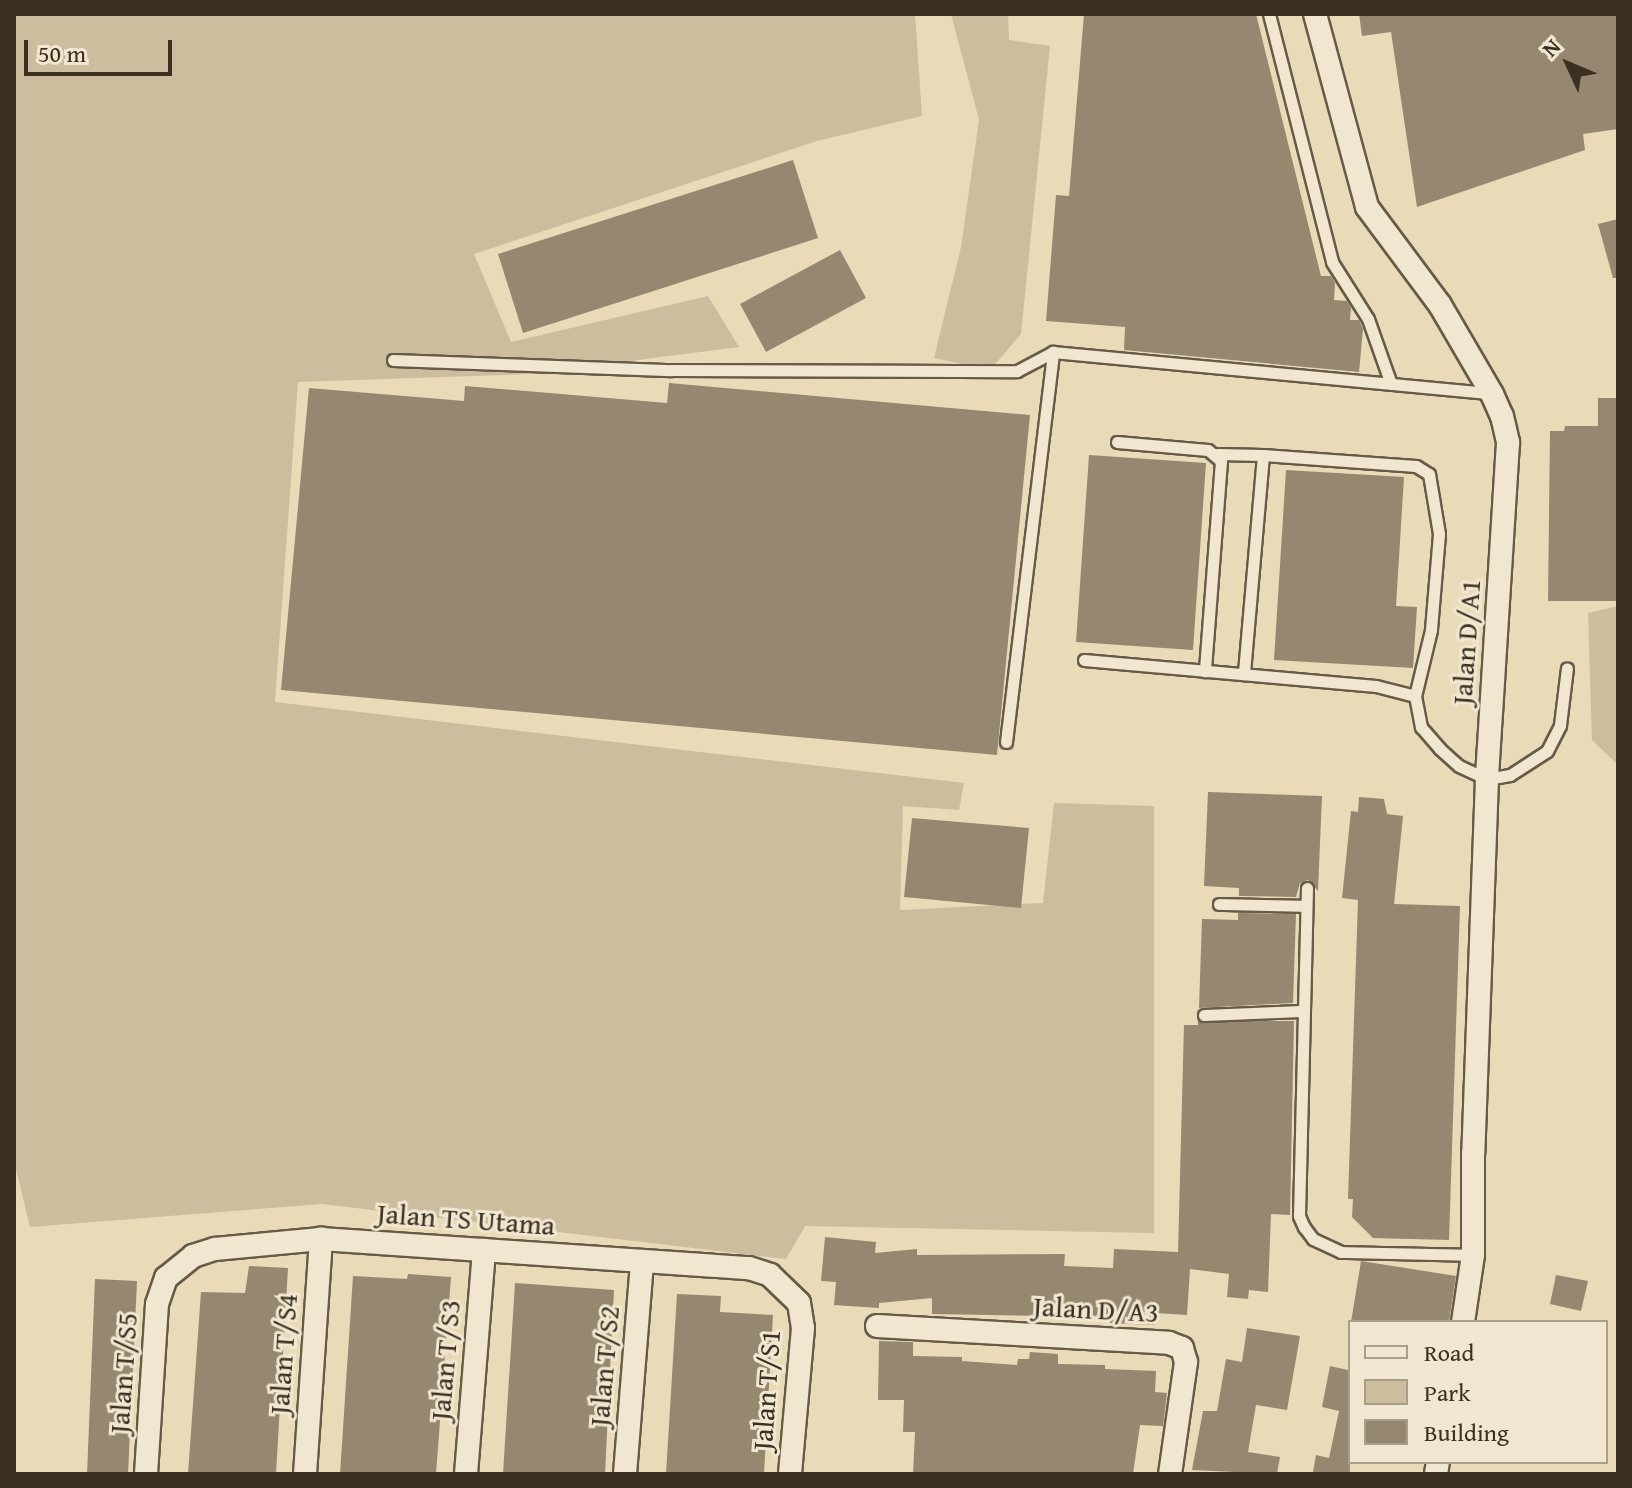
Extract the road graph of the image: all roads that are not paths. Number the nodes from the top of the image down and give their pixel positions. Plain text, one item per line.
1 (1269, 14) edge
2 (1315, 14) edge
3 (1053, 352) junction
4 (393, 360) dead end
5 (1391, 384) junction
6 (1492, 394) junction
7 (1117, 442) dead end
8 (1217, 454) junction
9 (1263, 455) junction
10 (1084, 660) dead end
11 (1567, 668) dead end
12 (1205, 671) junction
13 (1244, 674) junction
14 (1415, 696) junction
15 (1006, 742) dead end
16 (1487, 779) junction
17 (1307, 888) dead end
18 (1219, 904) dead end
19 (1306, 906) junction
20 (1301, 1011) junction
21 (1204, 1015) dead end
22 (321, 1239) junction
23 (484, 1250) junction
24 (1473, 1255) junction
25 (642, 1262) junction
26 (770, 1275) joint
27 (166, 1278) joint
28 (1463, 1320) edge
29 (877, 1326) dead end
30 (146, 1474) edge
31 (305, 1474) edge
32 (466, 1474) edge
33 (625, 1474) edge
34 (790, 1474) edge
35 (1170, 1474) edge

1 - 5 lane
2 - 6 street, Jalan D/A1
3 - 4 lane
3 - 5 lane
3 - 15 lane
5 - 6 lane
6 - 16 street, Jalan D/A1
7 - 8 lane
8 - 9 lane
8 - 12 lane
9 - 13 lane
9 - 14 lane
10 - 12 lane
11 - 16 lane
12 - 13 lane
13 - 14 lane
14 - 16 lane
16 - 24 street, Jalan D/A1
17 - 19 lane
18 - 19 lane
19 - 20 lane
20 - 21 lane
20 - 24 lane
22 - 23 street, Jalan TS Utama
22 - 27 street, Jalan TS Utama
22 - 31 street, Jalan T/S4
23 - 25 street, Jalan TS Utama
23 - 32 street, Jalan T/S3
24 - 28 street, Jalan D/A1
25 - 26 street, Jalan TS Utama
25 - 33 street, Jalan T/S2
26 - 34 street, Jalan T/S1
27 - 30 street, Jalan T/S5
29 - 35 street, Jalan D/A3

